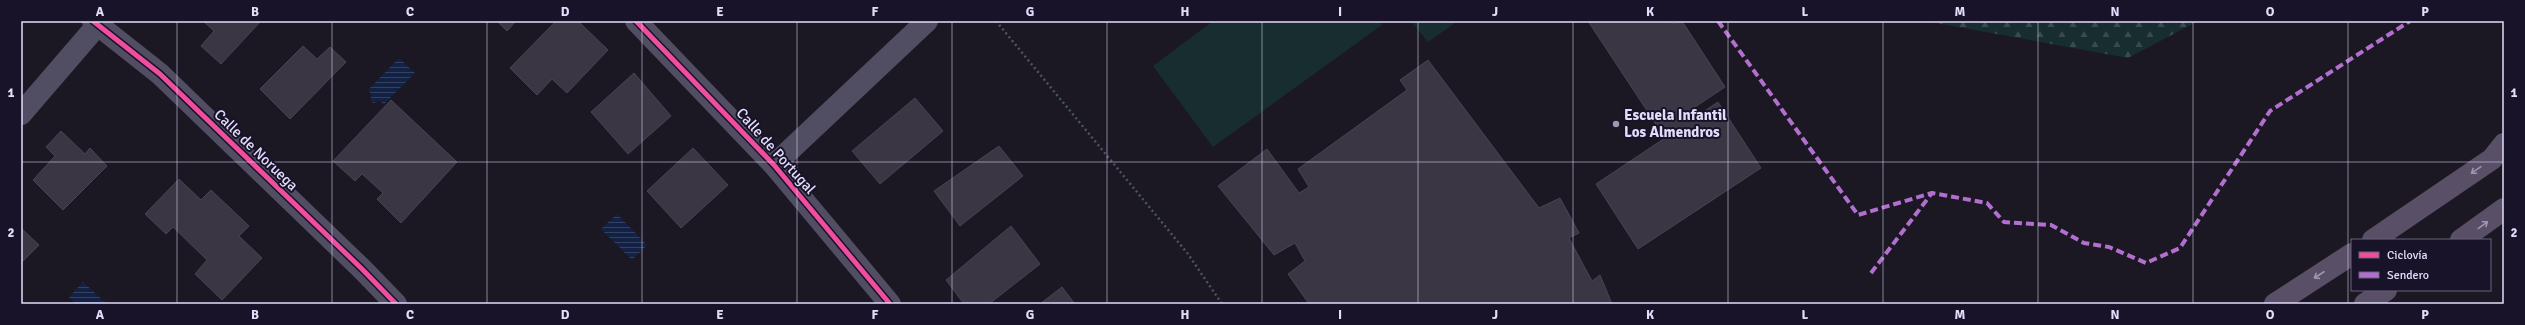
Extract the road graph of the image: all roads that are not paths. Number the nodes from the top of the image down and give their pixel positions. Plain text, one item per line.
1 (636, 21) edge
2 (926, 21) edge
3 (97, 22) edge
4 (21, 114) edge
5 (2504, 144) edge
6 (774, 165) junction
7 (2504, 209) edge
8 (2374, 239) edge
9 (2462, 239) edge
10 (2351, 255) edge
11 (2384, 291) edge
12 (396, 304) edge
13 (890, 304) edge
14 (2275, 304) edge
15 (2365, 304) edge

1 - 6 street, Calle de Portugal
2 - 6 street
3 - 4 street
3 - 12 street, Calle de Noruega
5 -> 8 main road
6 - 13 street, Calle de Portugal
9 -> 7 main road
10 -> 14 main road
11 - 15 main road

